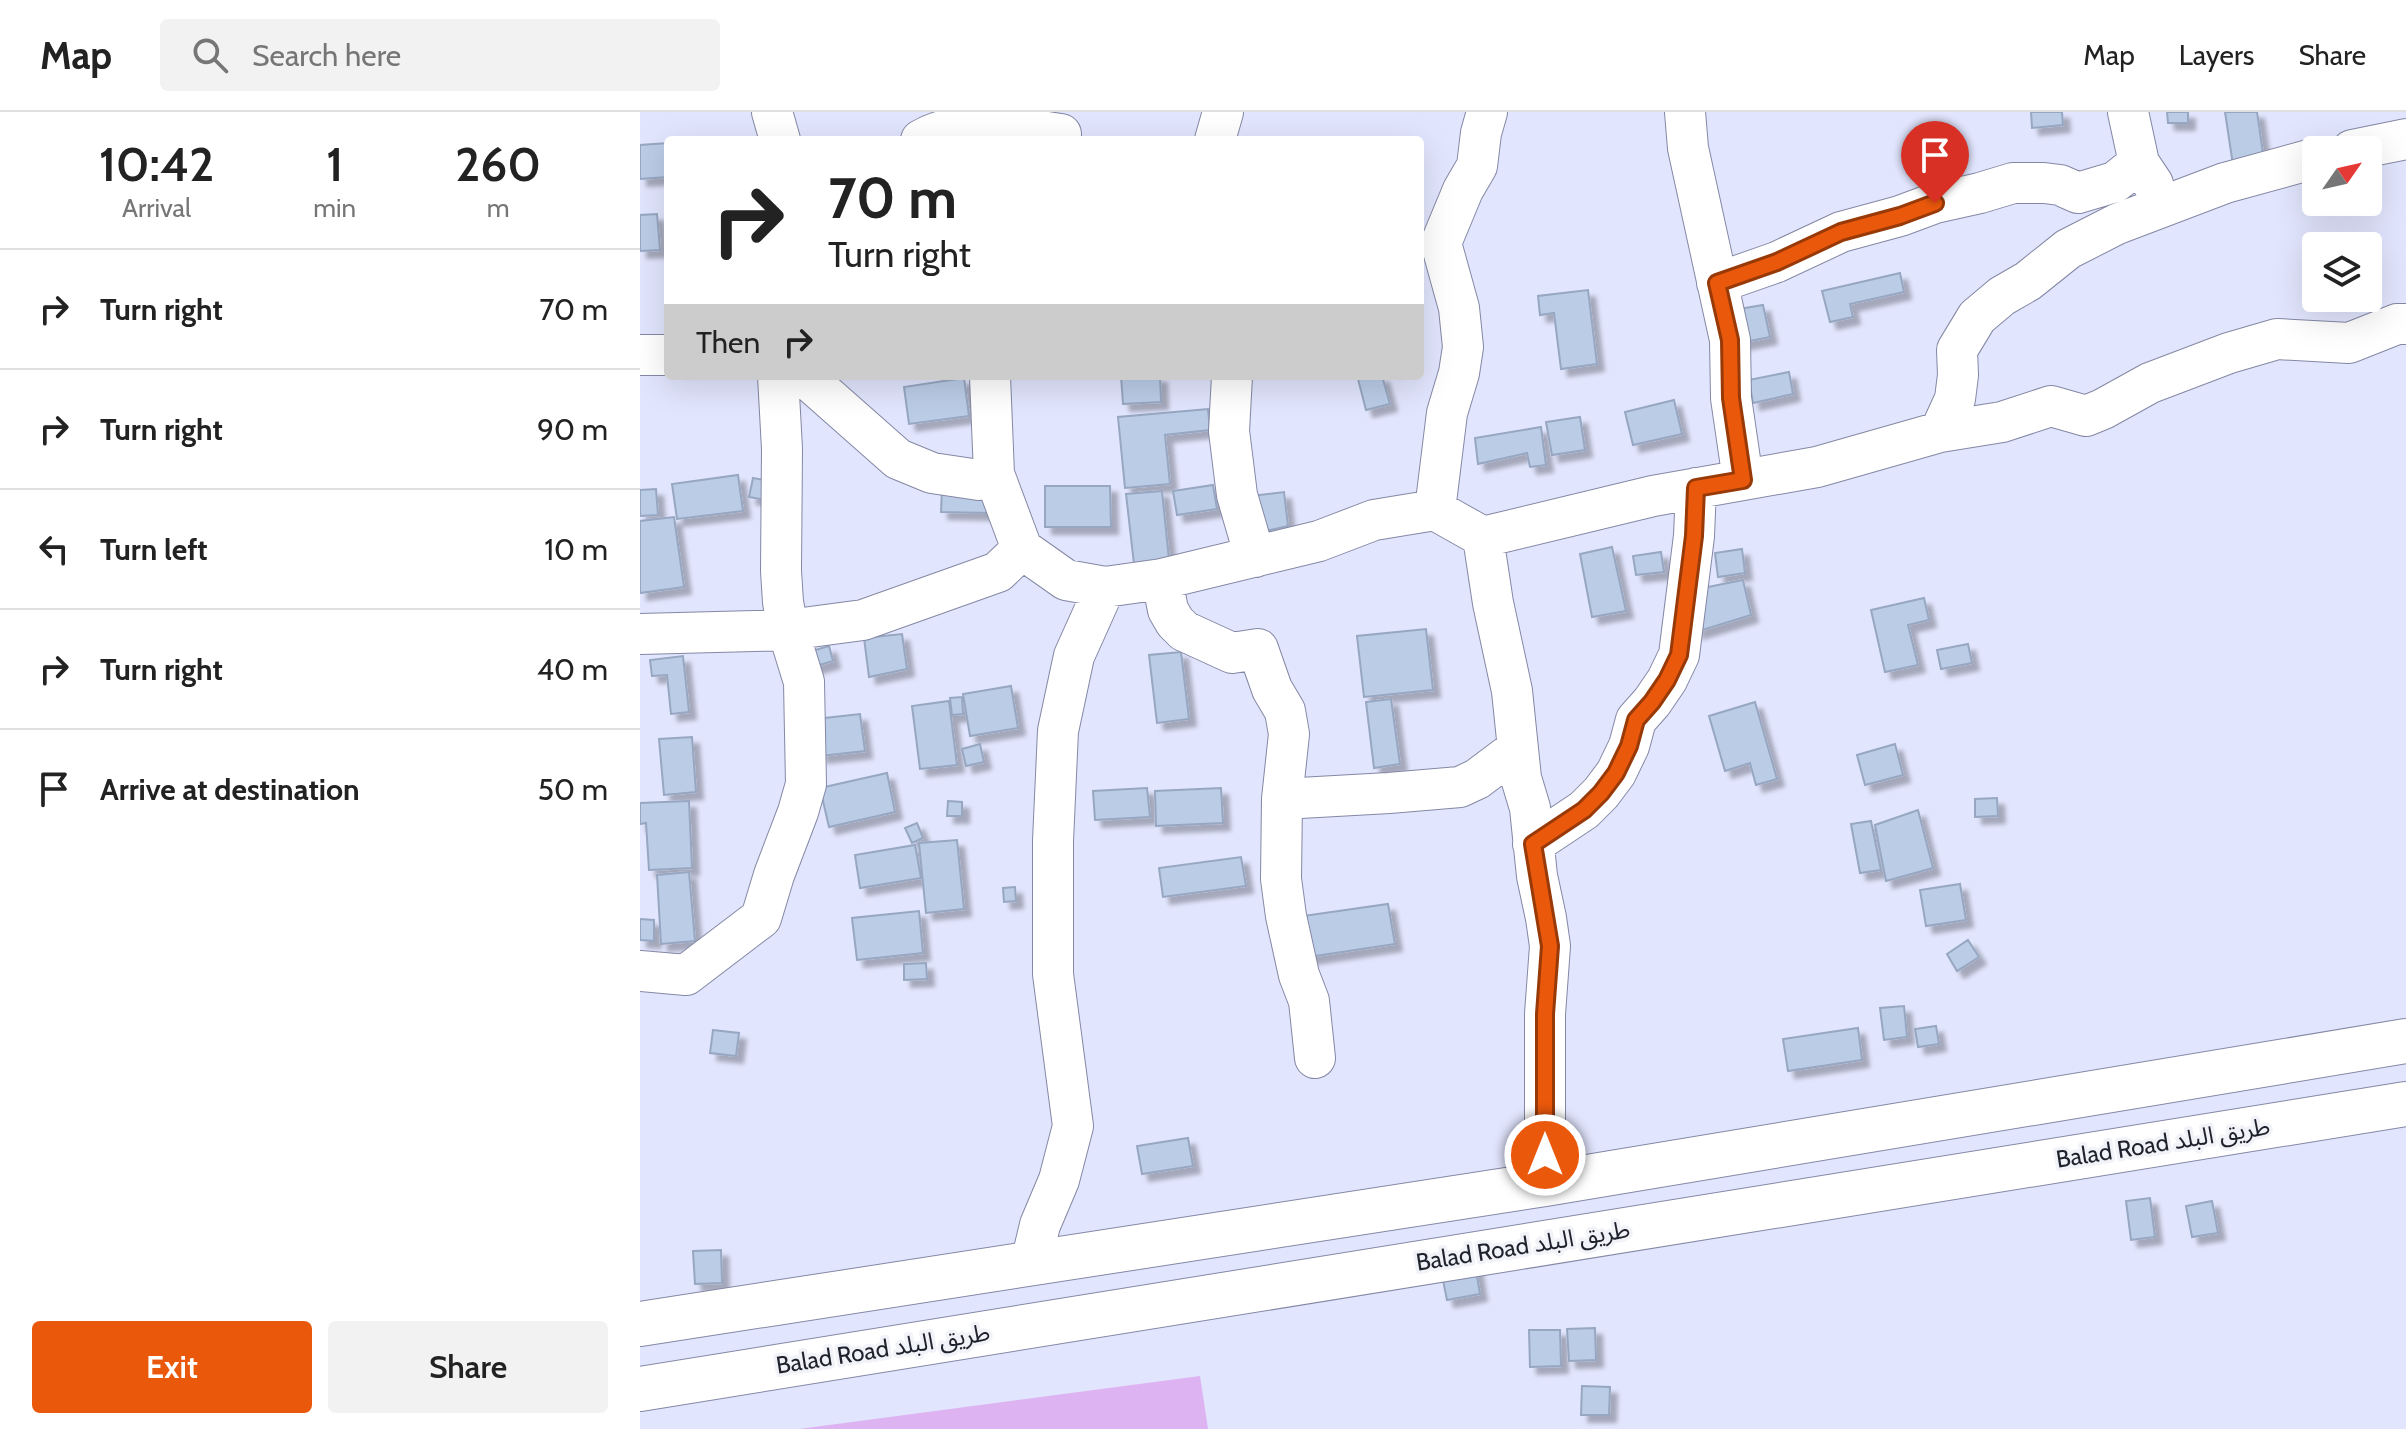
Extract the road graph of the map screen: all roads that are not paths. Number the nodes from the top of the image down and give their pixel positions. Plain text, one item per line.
1 (772, 112) edge
2 (1223, 112) edge
3 (1487, 112) edge
4 (1685, 112) edge
5 (2128, 112) edge
6 (970, 119) edge
7 (1068, 129) edge
8 (779, 136) edge
9 (928, 136) edge
10 (1216, 136) edge
11 (2406, 139) edge
12 (2382, 144) edge
13 (2302, 162) edge
14 (2139, 163) junction
15 (2078, 193) junction
16 (2165, 205) junction
17 (2068, 249) junction
18 (1717, 283) junction
19 (2403, 317) edge
20 (640, 355) edge
21 (664, 355) edge
22 (778, 380) edge
23 (809, 380) edge
24 (990, 380) edge
25 (1232, 380) edge
26 (1940, 432) junction
27 (994, 474) junction
28 (1743, 480) junction
29 (1696, 488) junction
30 (1435, 510) junction
31 (1483, 537) junction
32 (1022, 549) junction
33 (1255, 557) junction
34 (1162, 579) junction
35 (1105, 587) junction
36 (788, 630) junction
37 (640, 634) edge
38 (1517, 749) junction
39 (1282, 799) junction
40 (1533, 844) junction
41 (640, 971) edge
42 (2406, 1041) edge
43 (1315, 1058) dead end
44 (2406, 1104) edge
45 (1545, 1184) junction
46 (1031, 1263) junction
47 (640, 1324) edge
48 (640, 1389) edge

1 - 8 street
2 - 10 street
3 - 30 street
4 - 18 street
5 - 14 street
6 - 7 street
6 - 9 street
11 - 12 street
13 - 16 street
14 - 15 street
14 - 16 street
15 - 17 street
15 - 18 street
16 - 17 street
17 - 26 street
18 - 28 street
19 - 26 street
20 - 21 street
22 - 36 street
23 - 27 street
24 - 27 street
25 - 33 street
26 - 28 street
27 - 32 street
28 - 29 street
29 - 31 street
29 - 40 street
30 - 31 street
30 - 33 street
31 - 38 street
32 - 35 street
32 - 36 street
33 - 34 street
34 - 35 street
34 - 39 street
35 - 46 street
36 - 37 street
36 - 41 street
38 - 39 street
38 - 40 street
39 - 43 street
40 - 45 street
42 - 45 highway
44 - 48 highway, Balad Road طريق البلد
45 - 46 highway
46 - 47 highway

